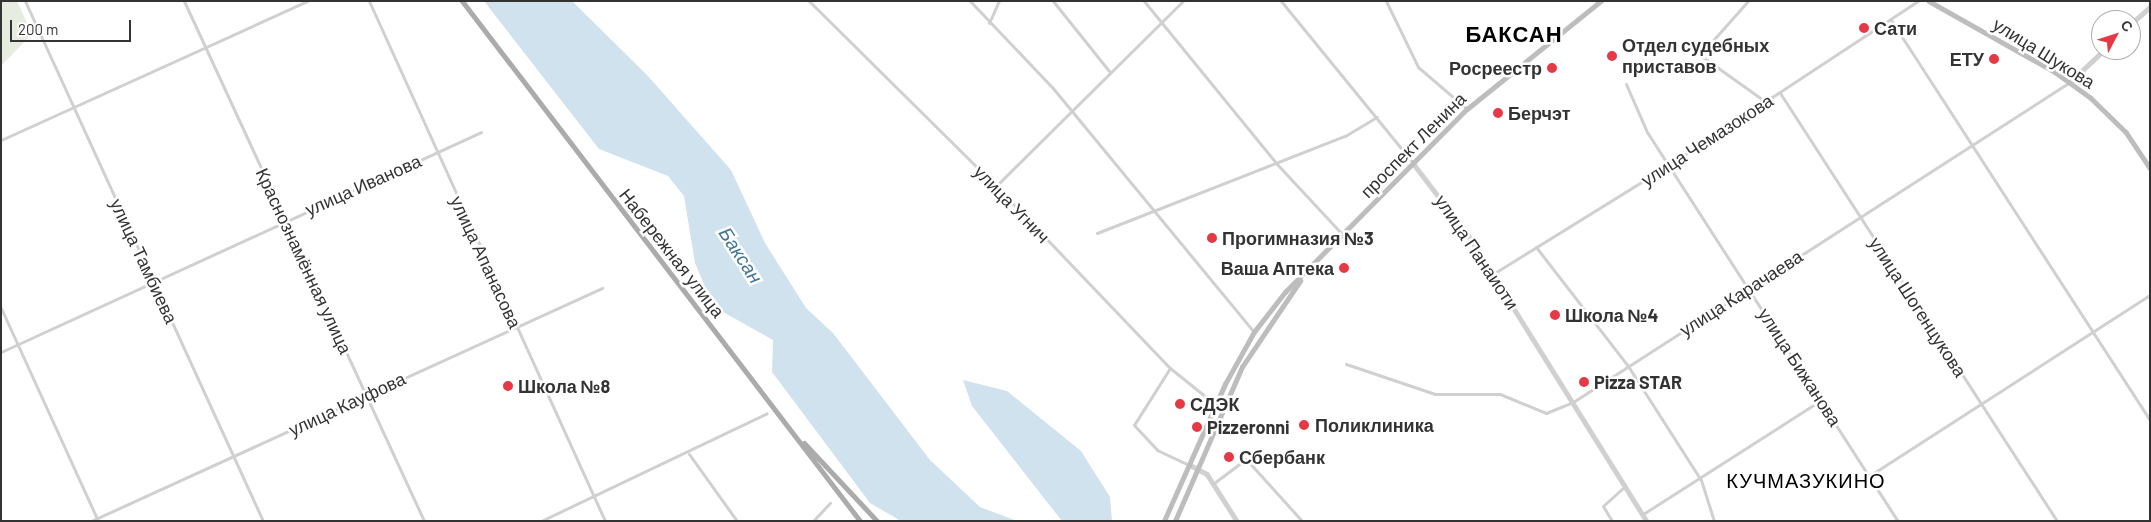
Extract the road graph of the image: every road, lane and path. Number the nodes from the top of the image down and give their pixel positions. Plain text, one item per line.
1 (25, 1) edge
2 (184, 1) edge
3 (307, 1) edge
4 (369, 1) edge
5 (462, 1) edge
6 (809, 1) edge
7 (970, 1) edge
8 (999, 1) edge
9 (1054, 1) edge
10 (1144, 1) edge
11 (1183, 1) edge
12 (1281, 1) edge
13 (1386, 1) edge
14 (1601, 1) edge
15 (1748, 1) edge
16 (1918, 1) edge
17 (1928, 1) edge
18 (1891, 20) junction
19 (989, 22) junction
20 (1161, 23) junction
21 (205, 46) junction
22 (2093, 60) edge
23 (1109, 71) junction
24 (2070, 82) junction
25 (1626, 84) dead end
26 (1780, 93) junction
27 (1766, 102) junction
28 (1467, 109) junction
29 (75, 110) junction
30 (1070, 110) junction
31 (1377, 118) junction
32 (481, 132) dead end
33 (1, 140) edge
34 (1971, 147) junction
35 (435, 153) junction
36 (1413, 162) junction
37 (1276, 163) junction
38 (1669, 165) junction
39 (2150, 168) edge
40 (996, 186) junction
41 (1154, 208) junction
42 (1860, 217) junction
43 (285, 220) junction
44 (1097, 233) dead end
45 (1344, 236) junction
46 (1536, 247) junction
47 (1493, 274) junction
48 (1300, 281) junction
49 (154, 282) junction
50 (602, 288) dead end
51 (1749, 288) junction
52 (2150, 295) edge
53 (1, 308) edge
54 (515, 324) junction
55 (2092, 331) junction
56 (1254, 332) junction
57 (18, 344) junction
58 (1, 352) edge
59 (1346, 364) dead end
60 (1628, 366) junction
61 (1170, 368) junction
62 (366, 396) junction
63 (1821, 400) junction
64 (1573, 402) junction
65 (1982, 403) junction
66 (1216, 405) junction
67 (767, 413) dead end
68 (2150, 420) edge
69 (792, 431) junction
70 (689, 454) junction
71 (233, 456) junction
72 (1192, 466) junction
73 (1199, 469) junction
74 (1869, 476) junction
75 (1702, 480) junction
76 (1214, 483) junction
77 (1625, 486) junction
78 (594, 496) junction
79 (830, 503) dead end
80 (1643, 514) junction
81 (97, 520) edge
82 (91, 521) edge
83 (263, 521) edge
84 (424, 521) edge
85 (541, 521) edge
86 (605, 521) edge
87 (737, 521) edge
88 (813, 521) edge
89 (860, 521) edge
90 (877, 521) edge
91 (1164, 521) edge
92 (1175, 521) edge
93 (1237, 521) edge
94 (1302, 521) edge
95 (1612, 521) edge
96 (1647, 521) edge
97 (1714, 521) edge
98 (1898, 521) edge
99 (2057, 521) edge

1 - 29 street, улица Тамбиева
2 - 21 street, Краснознамённая улица
3 - 21 street
4 - 35 street, улица Апанасова
5 - 69 main road, Набережная улица
6 - 40 street, улица Угнич
7 - 19 street
8 - 19 street
9 - 23 street
10 - 20 street
11 - 20 street
12 - 31 street, улица Панаиоти
13 - 28 street
14 - 28 main road, проспект Ленина
15 - 27 street
16 - 18 street, улица Чемазокова
17 - 24 main road, улица Шукова
18 - 26 street, улица Чемазокова
18 - 34 street
19 - 30 street
20 - 23 street
20 - 37 street
21 - 29 street
21 - 43 street, Краснознамённая улица
22 - 24 street, улица Карачаева
23 - 30 street
24 - 34 street, улица Карачаева
24 - 39 main road, улица Шукова
25 - 38 street, улица Бижанова
26 - 27 street, улица Чемазокова
26 - 42 street, улица Шогенцукова
27 - 38 street, улица Чемазокова
28 - 36 main road, проспект Ленина
29 - 33 street
29 - 49 street, улица Тамбиева
30 - 40 street
30 - 41 street
31 - 36 street, улица Панаиоти
31 - 37 street
32 - 35 street, улица Иванова
34 - 42 street, улица Карачаева
34 - 55 street
35 - 43 street, улица Иванова
35 - 54 street, улица Апанасова
36 - 45 main road, проспект Ленина
36 - 47 street, улица Панаиоти
37 - 41 street
37 - 45 street
38 - 46 street, улица Чемазокова
38 - 51 street, улица Бижанова
40 - 61 street, улица Угнич
41 - 44 street
41 - 56 street
42 - 51 street, улица Карачаева
42 - 65 street, улица Шогенцукова
43 - 49 street, улица Иванова
43 - 62 street, Краснознамённая улица
45 - 48 main road, проспект Ленина
46 - 47 street, улица Чемазокова
46 - 60 street
47 - 64 street, улица Панаиоти
48 - 56 main road, проспект Ленина
48 - 73 main road, проспект Ленина
49 - 57 street, улица Иванова
49 - 71 street, улица Тамбиева
50 - 54 street, улица Кауфова
51 - 60 street, улица Карачаева
51 - 63 street, улица Бижанова
52 - 55 street
53 - 57 street
54 - 62 street, улица Кауфова
54 - 78 street, улица Апанасова
55 - 65 street
55 - 68 street
56 - 66 main road, проспект Ленина
57 - 58 street, улица Иванова
57 - 81 street
59 - 64 street, улица Карачаева
60 - 64 street, улица Карачаева
60 - 75 street
61 - 66 street, улица Угнич
61 - 72 street
62 - 71 street, улица Кауфова
62 - 84 street, Краснознамённая улица
63 - 74 street, улица Бижанова
63 - 75 street
64 - 77 street, улица Панаиоти
65 - 74 street
65 - 99 street, улица Шогенцукова
66 - 72 main road, проспект Ленина
67 - 70 street
69 - 89 main road, Набережная улица
69 - 90 main road
70 - 78 street
70 - 87 street
71 - 81 street, улица Кауфова
71 - 83 street, улица Тамбиева
72 - 73 street
72 - 91 main road, проспект Ленина
73 - 76 street
73 - 92 main road, проспект Ленина
74 - 98 street, улица Бижанова
75 - 80 street
75 - 97 street
76 - 93 street
76 - 94 street
77 - 80 street, улица Панаиоти
77 - 95 street
78 - 85 street
78 - 86 street, улица Апанасова
79 - 88 street
80 - 96 street, улица Панаиоти
81 - 82 street, улица Кауфова

